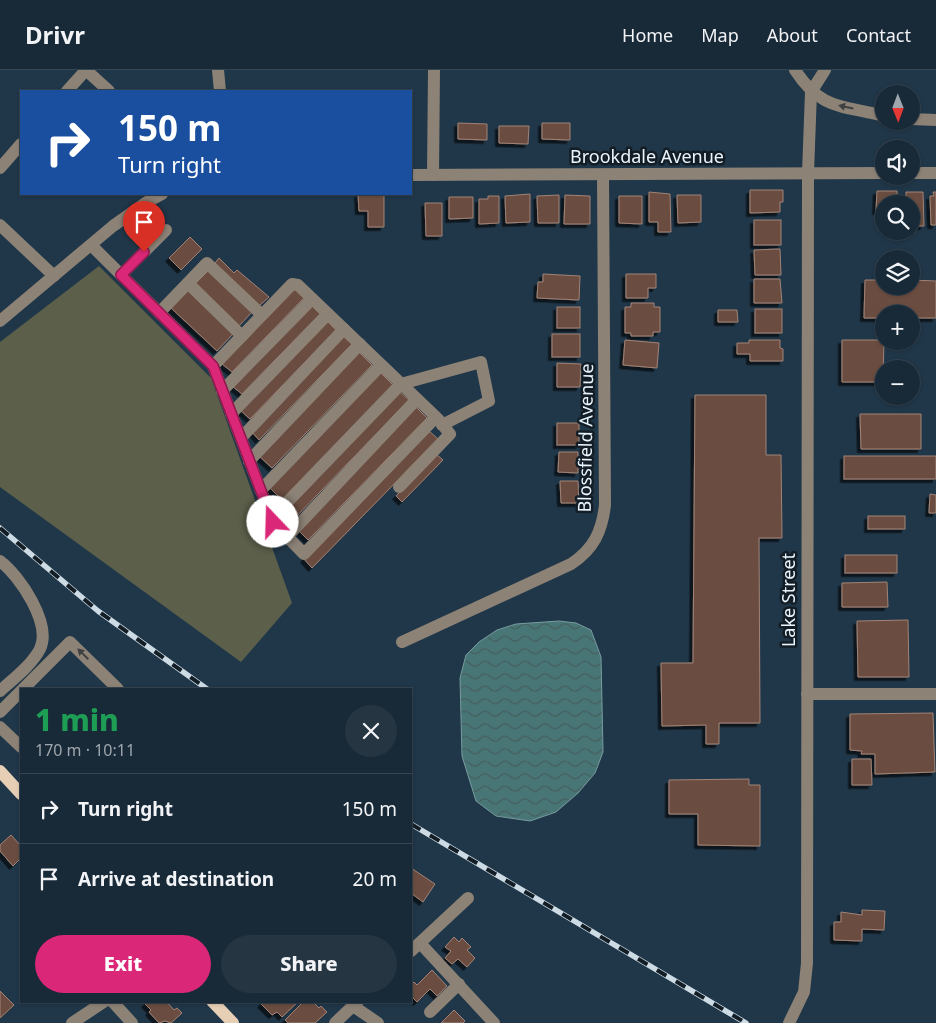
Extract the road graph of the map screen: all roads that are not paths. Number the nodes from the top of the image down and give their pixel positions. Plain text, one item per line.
1 (86, 70) edge
2 (218, 70) edge
3 (434, 70) edge
4 (795, 70) edge
5 (825, 70) edge
6 (68, 90) edge
7 (108, 90) edge
8 (220, 90) edge
9 (811, 92) junction
10 (875, 114) edge
11 (920, 119) edge
12 (936, 120) edge
13 (20, 145) edge
14 (0, 168) edge
15 (808, 173) junction
16 (875, 173) edge
17 (920, 173) edge
18 (936, 173) edge
19 (433, 174) junction
20 (412, 175) edge
21 (602, 175) junction
22 (160, 195) edge
23 (0, 225) edge
24 (166, 230) dead end
25 (91, 245) junction
26 (121, 275) junction
27 (54, 276) junction
28 (188, 283) junction
29 (312, 299) junction
30 (159, 313) junction
31 (328, 314) junction
32 (262, 315) junction
33 (0, 320) edge
34 (344, 329) junction
35 (242, 336) junction
36 (360, 344) junction
37 (381, 364) junction
38 (213, 366) junction
39 (401, 384) junction
40 (222, 391) junction
41 (417, 399) junction
42 (231, 414) junction
43 (439, 421) junction
44 (241, 438) junction
45 (249, 460) junction
46 (398, 487) dead end
47 (261, 490) junction
48 (272, 518) junction
49 (287, 537) junction
50 (0, 561) edge
51 (402, 642) dead end
52 (23, 688) edge
53 (117, 688) edge
54 (20, 691) edge
55 (0, 692) edge
56 (807, 694) junction
57 (936, 694) edge
58 (0, 712) edge
59 (0, 727) edge
60 (20, 746) edge
61 (0, 771) edge
62 (20, 792) edge
63 (468, 898) dead end
64 (416, 947) edge
65 (458, 984) junction
66 (102, 1003) edge
67 (114, 1003) edge
68 (214, 1003) edge
69 (356, 1004) edge
70 (430, 1012) dead end
71 (72, 1023) edge
72 (132, 1023) edge
73 (233, 1023) edge
74 (335, 1023) edge
75 (378, 1023) edge
76 (494, 1023) edge
77 (789, 1023) edge

1 - 6 street
1 - 7 street
2 - 8 street
3 - 19 street
4 - 9 street
5 - 9 street
10 -> 9 street
9 - 15 street, Lake Street
11 - 12 street
13 - 14 street
15 - 16 street, Brookdale Avenue
15 - 21 street, Brookdale Avenue
15 - 56 street, Lake Street
17 - 18 street
19 - 20 street, Brookdale Avenue
19 - 21 street, Brookdale Avenue
21 - 51 street, Blossfield Avenue
22 - 25 street
23 - 27 street
24 - 26 street
25 - 26 street
25 - 27 street
26 - 30 street
27 - 33 street
28 - 30 street
28 - 32 street
28 - 35 street
29 - 31 street
29 - 32 street
29 - 40 street
30 - 38 street
31 - 34 street
31 - 42 street
32 - 35 street
34 - 36 street
34 - 44 street
35 - 38 street
36 - 37 street
36 - 45 street
37 - 39 street
37 - 47 street
38 - 40 street
39 - 41 street
39 - 43 street
39 - 48 street
40 - 42 street
41 - 43 street
41 - 49 street
42 - 44 street
43 - 46 street
43 - 49 street
44 - 45 street
45 - 47 street
47 - 48 street
48 - 49 street
50 - 55 street
53 -> 52 street
54 - 58 street
56 - 57 street
56 - 77 street, Lake Street
59 - 60 street
61 - 62 main road
63 - 64 street
64 - 65 street
65 - 70 street
65 - 76 street
66 - 71 street
67 - 72 street
68 - 73 main road
69 - 74 street
69 - 75 street

